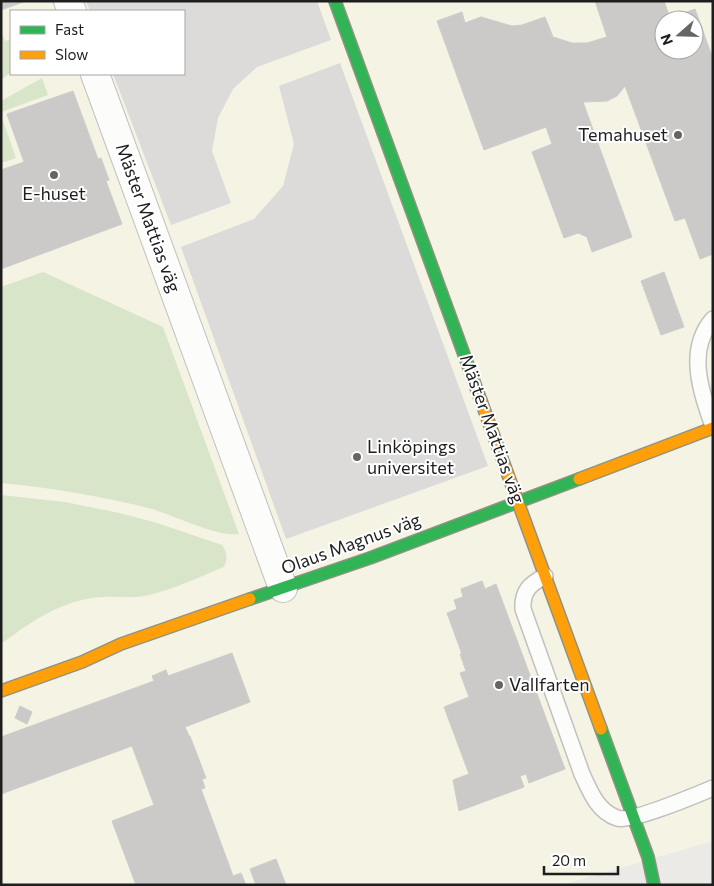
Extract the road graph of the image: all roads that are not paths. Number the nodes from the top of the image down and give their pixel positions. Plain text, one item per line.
1 (336, 1) edge
2 (95, 75) edge
3 (713, 319) edge
4 (713, 427) edge
5 (518, 501) junction
6 (546, 576) junction
7 (283, 588) junction
8 (1, 691) edge
9 (713, 788) edge
10 (634, 817) junction
11 (648, 857) junction
12 (654, 885) edge
13 (664, 885) edge

1 - 5 street, Mäster Mattias väg
2 - 7 street, Mäster Mattias väg
3 - 4 lane
4 - 5 street, Olaus Magnus väg
5 - 6 street, Mäster Mattias väg
5 - 7 street, Olaus Magnus väg
6 - 10 street, Mäster Mattias väg
6 - 10 lane
7 - 8 street, Olaus Magnus väg
9 - 10 lane
10 - 11 street, Mäster Mattias väg
11 - 12 street, Mäster Mattias väg
11 - 13 street, Mäster Mattias väg

